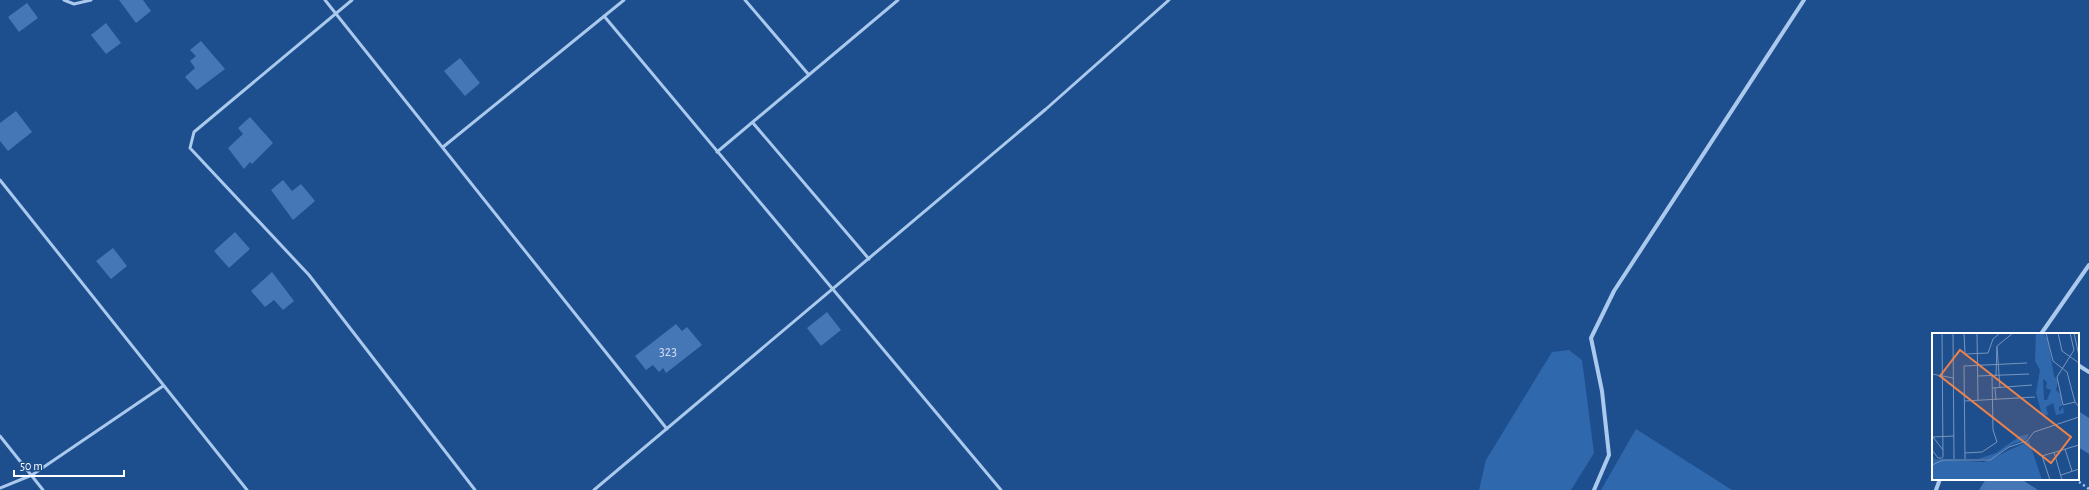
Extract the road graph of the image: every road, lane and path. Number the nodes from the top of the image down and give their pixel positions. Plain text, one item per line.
1 (64, 0) edge
2 (91, 0) edge
3 (325, 0) edge
4 (352, 0) edge
5 (624, 0) edge
6 (745, 0) edge
7 (898, 0) edge
8 (1169, 0) edge
9 (1804, 0) edge
10 (336, 13) junction
11 (604, 16) junction
12 (809, 75) junction
13 (753, 123) junction
14 (443, 147) junction
15 (717, 152) junction
16 (0, 180) edge
17 (869, 259) junction
18 (2089, 265) edge
19 (833, 289) junction
20 (2042, 333) edge
21 (2079, 366) edge
22 (2089, 372) edge
23 (163, 386) junction
24 (667, 429) junction
25 (0, 436) edge
26 (32, 475) junction
27 (1940, 480) edge
28 (2076, 480) edge
29 (0, 488) edge
30 (2089, 489) edge
31 (43, 490) edge
32 (247, 490) edge
33 (474, 490) edge
34 (594, 490) edge
35 (1001, 490) edge
36 (1594, 490) edge
37 (1936, 490) edge

1 - 2 lane
3 - 10 lane
4 - 10 lane
5 - 11 lane
6 - 12 lane
7 - 12 lane
8 - 17 lane
9 - 36 street
10 - 14 lane
10 - 33 lane
11 - 14 lane
11 - 15 lane
12 - 13 lane
13 - 15 lane
13 - 17 lane
14 - 24 lane
15 - 19 lane
16 - 23 lane
17 - 19 lane
18 - 20 street
19 - 24 lane
19 - 35 lane
21 - 22 street
23 - 26 lane
23 - 32 lane
24 - 34 lane
25 - 26 lane
26 - 29 lane
26 - 31 lane
27 - 37 street
28 - 30 path

